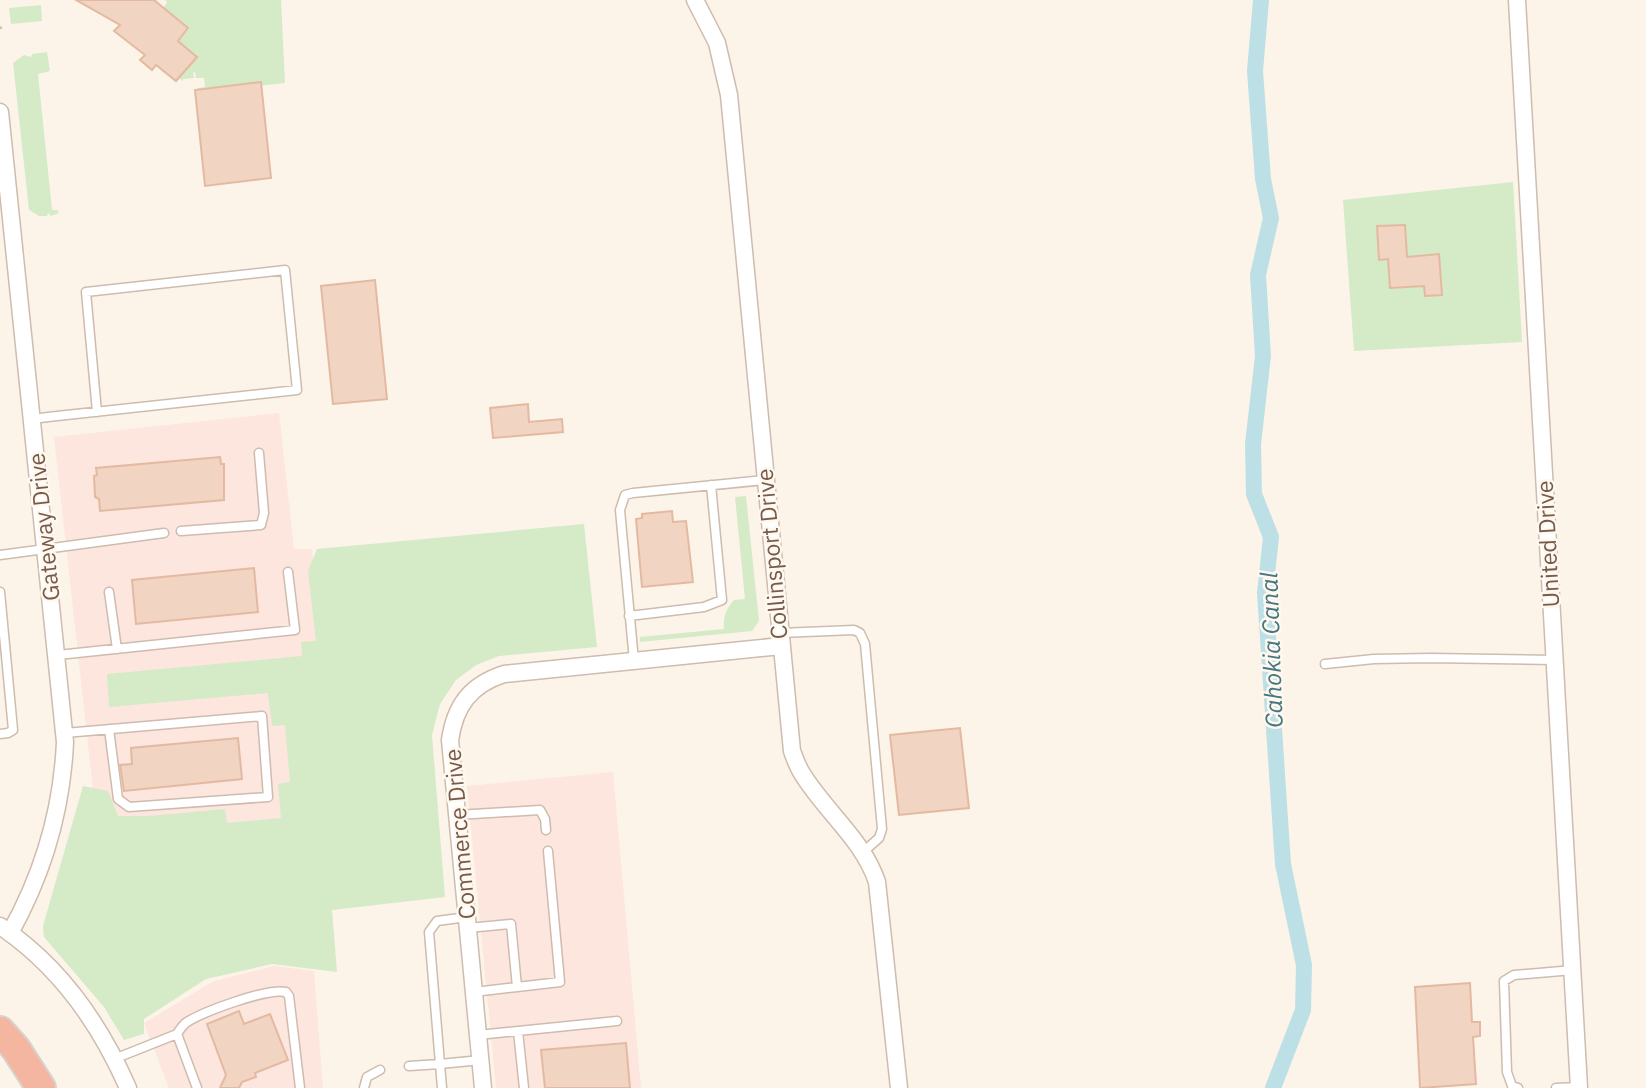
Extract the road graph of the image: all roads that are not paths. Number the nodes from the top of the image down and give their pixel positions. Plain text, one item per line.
1 (695, 0) edge
2 (1517, 0) edge
3 (0, 112) edge
4 (4, 182) edge
5 (97, 412) junction
6 (33, 419) junction
7 (259, 453) dead end
8 (765, 480) junction
9 (711, 485) junction
10 (181, 531) dead end
11 (164, 533) dead end
12 (47, 549) junction
13 (0, 555) edge
14 (288, 572) dead end
15 (0, 592) edge
16 (109, 592) dead end
17 (629, 616) junction
18 (780, 639) junction
19 (117, 649) junction
20 (58, 655) junction
21 (1555, 660) junction
22 (634, 662) junction
23 (1325, 664) dead end
24 (109, 729) junction
25 (65, 733) junction
26 (0, 734) edge
27 (457, 815) junction
28 (546, 830) dead end
29 (548, 851) dead end
30 (863, 852) junction
31 (468, 922) junction
32 (5, 929) edge
33 (1573, 970) junction
34 (517, 987) junction
35 (474, 992) junction
36 (617, 1021) dead end
37 (0, 1031) edge
38 (518, 1031) junction
39 (177, 1034) junction
40 (478, 1035) junction
41 (114, 1059) junction
42 (481, 1060) junction
43 (440, 1064) junction
44 (410, 1066) dead end
45 (380, 1070) dead end
46 (1579, 1087) edge
47 (41, 1088) edge
48 (128, 1088) edge
49 (197, 1088) edge
50 (300, 1088) edge
51 (364, 1088) edge
52 (442, 1088) edge
53 (483, 1088) edge
54 (524, 1088) edge
55 (899, 1088) edge
56 (1518, 1088) edge
57 (1556, 1088) edge

1 - 8 street, Collinsport Drive
2 - 21 street, United Drive
3 - 4 street, Gateway Drive
4 - 6 street, Gateway Drive
5 - 5 lane
5 - 6 lane
6 - 12 street, Gateway Drive
7 - 10 lane
8 - 9 lane
8 - 18 street, Collinsport Drive
9 - 17 lane
9 - 17 lane
11 - 12 lane
12 - 13 lane
12 - 20 street, Gateway Drive
14 - 19 lane
15 - 26 lane
16 - 19 lane
17 - 22 lane
18 - 22 street, Commerce Drive
18 - 30 street, Collinsport Drive
18 - 30 lane
19 - 20 lane
20 - 25 street, Gateway Drive
21 - 23 lane
21 - 33 street, United Drive
22 - 27 street, Commerce Drive
24 - 24 lane
24 - 25 lane
25 - 32 street, Gateway Drive
27 - 28 lane
27 - 31 street, Commerce Drive
29 - 34 lane
30 - 55 street, Collinsport Drive
31 - 34 lane
31 - 35 street, Commerce Drive
31 - 43 lane
32 - 41 street
33 - 46 street, United Drive
33 - 56 lane
34 - 35 lane
35 - 40 street, Commerce Drive
36 - 38 lane
37 - 47 highway
38 - 40 lane
38 - 54 lane
39 - 41 lane
39 - 49 lane
39 - 50 lane
40 - 42 street, Commerce Drive
41 - 48 street
42 - 43 lane
42 - 53 street, Commerce Drive
43 - 44 lane
43 - 52 lane
45 - 51 lane
46 - 57 lane

